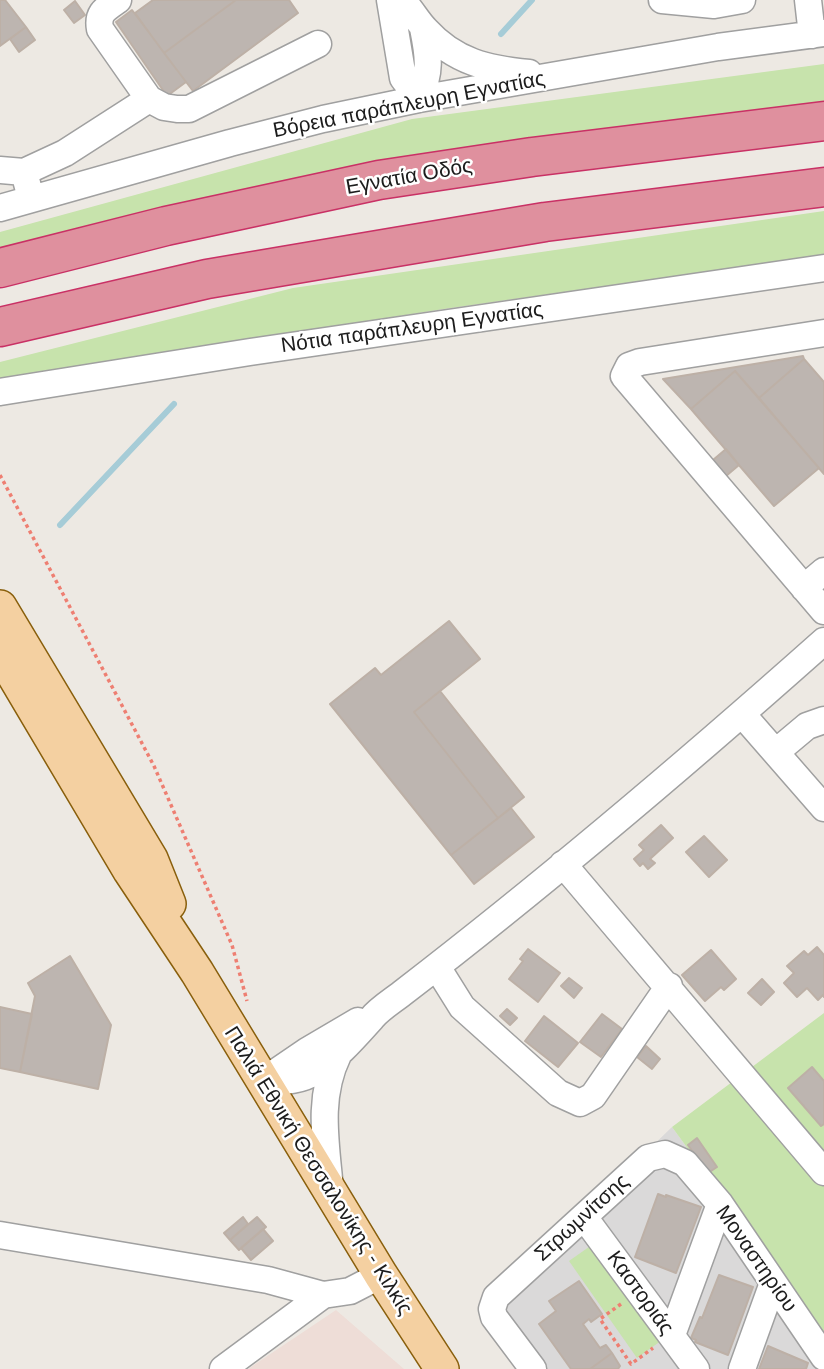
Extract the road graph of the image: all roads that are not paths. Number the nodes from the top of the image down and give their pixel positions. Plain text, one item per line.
1 (118, 0) edge
2 (390, 0) edge
3 (402, 0) edge
4 (662, 0) edge
5 (742, 0) edge
6 (808, 0) edge
7 (713, 5) junction
8 (424, 28) junction
9 (818, 34) edge
10 (318, 44) dead end
11 (718, 47) junction
12 (555, 76) junction
13 (149, 99) junction
14 (419, 99) junction
15 (824, 121) edge
16 (12, 171) edge
17 (824, 187) edge
18 (32, 199) junction
19 (0, 208) edge
20 (0, 268) edge
21 (824, 268) edge
22 (0, 327) edge
23 (824, 332) edge
24 (0, 392) edge
25 (814, 579) edge
26 (0, 607) edge
27 (824, 611) edge
28 (824, 641) edge
29 (0, 652) edge
30 (742, 714) junction
31 (824, 720) edge
32 (776, 752) junction
33 (824, 808) edge
34 (563, 864) junction
35 (436, 967) junction
36 (197, 972) junction
37 (669, 986) junction
38 (373, 1016) junction
39 (338, 1054) junction
40 (262, 1082) junction
41 (685, 1163) joint
42 (824, 1172) edge
43 (330, 1191) junction
44 (720, 1204) junction
45 (584, 1217) junction
46 (0, 1235) edge
47 (381, 1275) junction
48 (773, 1283) junction
49 (323, 1295) junction
50 (672, 1335) junction
51 (824, 1357) edge
52 (223, 1369) edge
53 (442, 1369) edge
54 (533, 1369) edge
55 (696, 1369) edge
56 (742, 1369) edge

1 - 13 street
2 - 14 street
3 - 8 street
4 - 7 street
5 - 7 street
6 - 9 street
7 - 11 street
8 - 12 street
8 - 14 street
9 - 11 street, Βόρεια παράπλευρη Εγνατίας
10 - 13 street
11 - 12 street, Βόρεια παράπλευρη Εγνατίας
12 - 14 street, Βόρεια παράπλευρη Εγνατίας
13 - 16 street
14 - 18 street, Βόρεια παράπλευρη Εγνατίας
15 - 20 highway, Εγνατία Οδός
16 - 18 street
17 - 22 highway
18 - 19 street, Βόρεια παράπλευρη Εγνατίας
21 - 24 street, Νότια παράπλευρη Εγνατίας
23 - 25 street
25 - 27 street
26 - 36 main road, Παλιά Εθνική Θεσσαλονίκης - Κιλκίς
28 - 30 street
29 - 36 main road, Παλιά Εθνική Θεσσαλονίκης - Κιλκίς
30 - 32 street
30 - 34 street
31 - 32 street
32 - 33 street
34 - 35 street
34 - 37 street
35 - 37 street
35 - 38 street
36 - 40 main road, Παλιά Εθνική Θεσσαλονίκης - Κιλκίς
37 - 42 street
38 - 39 street
38 - 40 street
39 - 40 street
39 - 43 street
40 - 43 main road, Παλιά Εθνική Θεσσαλονίκης - Κιλκίς
41 - 44 street, Μοναστηρίου
41 - 45 street, Στρωμνίτσης
43 - 47 main road, Παλιά Εθνική Θεσσαλονίκης - Κιλκίς
44 - 48 street, Μοναστηρίου
44 - 50 street
45 - 50 street, Καστοριάς
45 - 54 street, Στρωμνίτσης
46 - 49 street
47 - 49 street
47 - 53 main road, Παλιά Εθνική Θεσσαλονίκης - Κιλκίς
48 - 51 street, Μοναστηρίου
48 - 56 street
49 - 52 street
50 - 55 street, Καστοριάς

